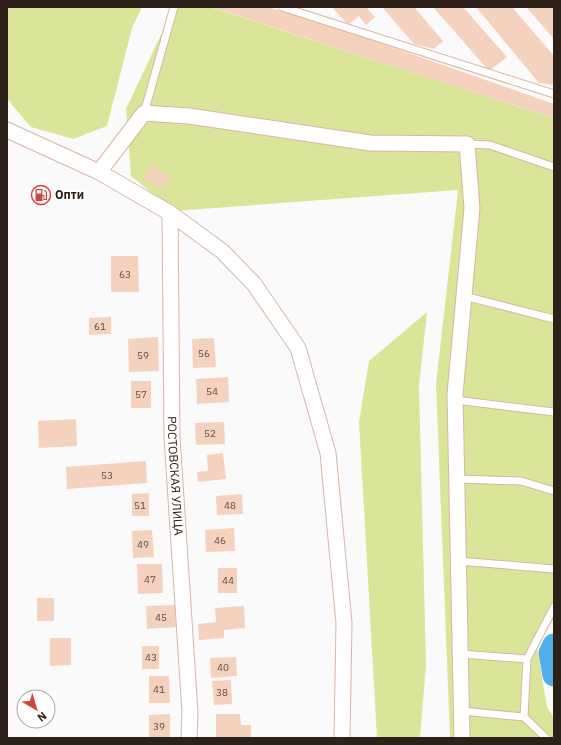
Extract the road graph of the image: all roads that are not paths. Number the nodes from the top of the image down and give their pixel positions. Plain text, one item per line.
1 (174, 7) edge
2 (282, 7) edge
3 (554, 94) edge
4 (144, 112) junction
5 (7, 130) edge
6 (467, 144) junction
7 (554, 167) edge
8 (99, 172) junction
9 (170, 213) junction
10 (464, 296) junction
11 (554, 319) edge
12 (455, 400) junction
13 (554, 412) edge
14 (457, 479) junction
15 (554, 491) edge
16 (459, 561) junction
17 (554, 569) edge
18 (554, 606) edge
19 (460, 654) junction
20 (527, 659) junction
21 (462, 711) junction
22 (524, 718) junction
23 (189, 738) edge
24 (342, 738) edge
25 (462, 738) edge
26 (546, 738) edge

1 - 4 lane
2 - 3 lane
4 - 6 street
4 - 8 street
5 - 8 street
6 - 7 lane
6 - 10 street
8 - 9 street
9 - 23 street, РОСТОВСКАЯ УЛИЦА
9 - 24 street
10 - 11 lane
10 - 12 street
12 - 13 lane
12 - 14 street
14 - 15 lane
14 - 16 street
16 - 17 lane
16 - 19 street
18 - 20 lane
19 - 20 lane
19 - 21 street
20 - 22 lane
21 - 22 lane
21 - 25 street
22 - 26 lane

